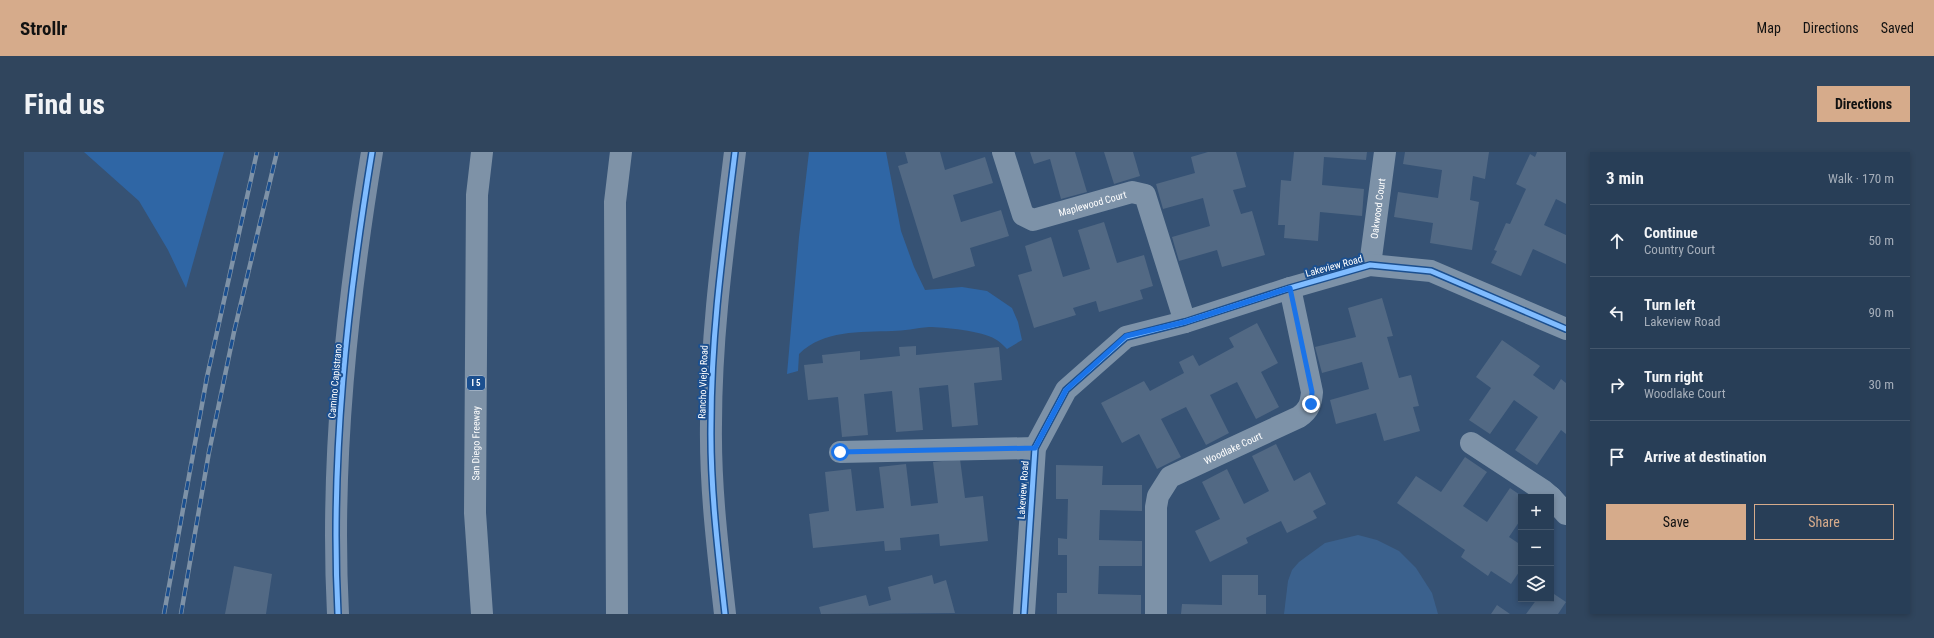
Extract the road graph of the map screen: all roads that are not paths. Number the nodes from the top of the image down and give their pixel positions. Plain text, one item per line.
1 (372, 152) edge
2 (482, 152) edge
3 (620, 152) edge
4 (735, 152) edge
5 (1003, 152) edge
6 (1385, 152) edge
7 (1370, 266) junction
8 (1290, 288) junction
9 (1185, 322) junction
10 (1566, 328) edge
11 (1471, 443) dead end
12 (1035, 448) junction
13 (840, 452) dead end
14 (1548, 494) edge
15 (1554, 500) edge
16 (1566, 514) edge
17 (338, 614) edge
18 (482, 614) edge
19 (617, 614) edge
20 (725, 614) edge
21 (1024, 614) edge
22 (1156, 614) edge

1 - 17 street, Camino Capistrano
2 - 18 highway, San Diego Freeway / I 5
3 - 19 highway
4 - 20 street, Rancho Viejo Road
5 - 9 street, Maplewood Court
6 - 7 street, Oakwood Court
7 - 8 street, Lakeview Road
7 - 10 street, Lakeview Road
8 - 9 street, Lakeview Road
8 - 22 street, Woodlake Court
9 - 12 street, Lakeview Road
11 - 14 street
12 - 13 street
12 - 21 street, Lakeview Road
15 - 16 street

